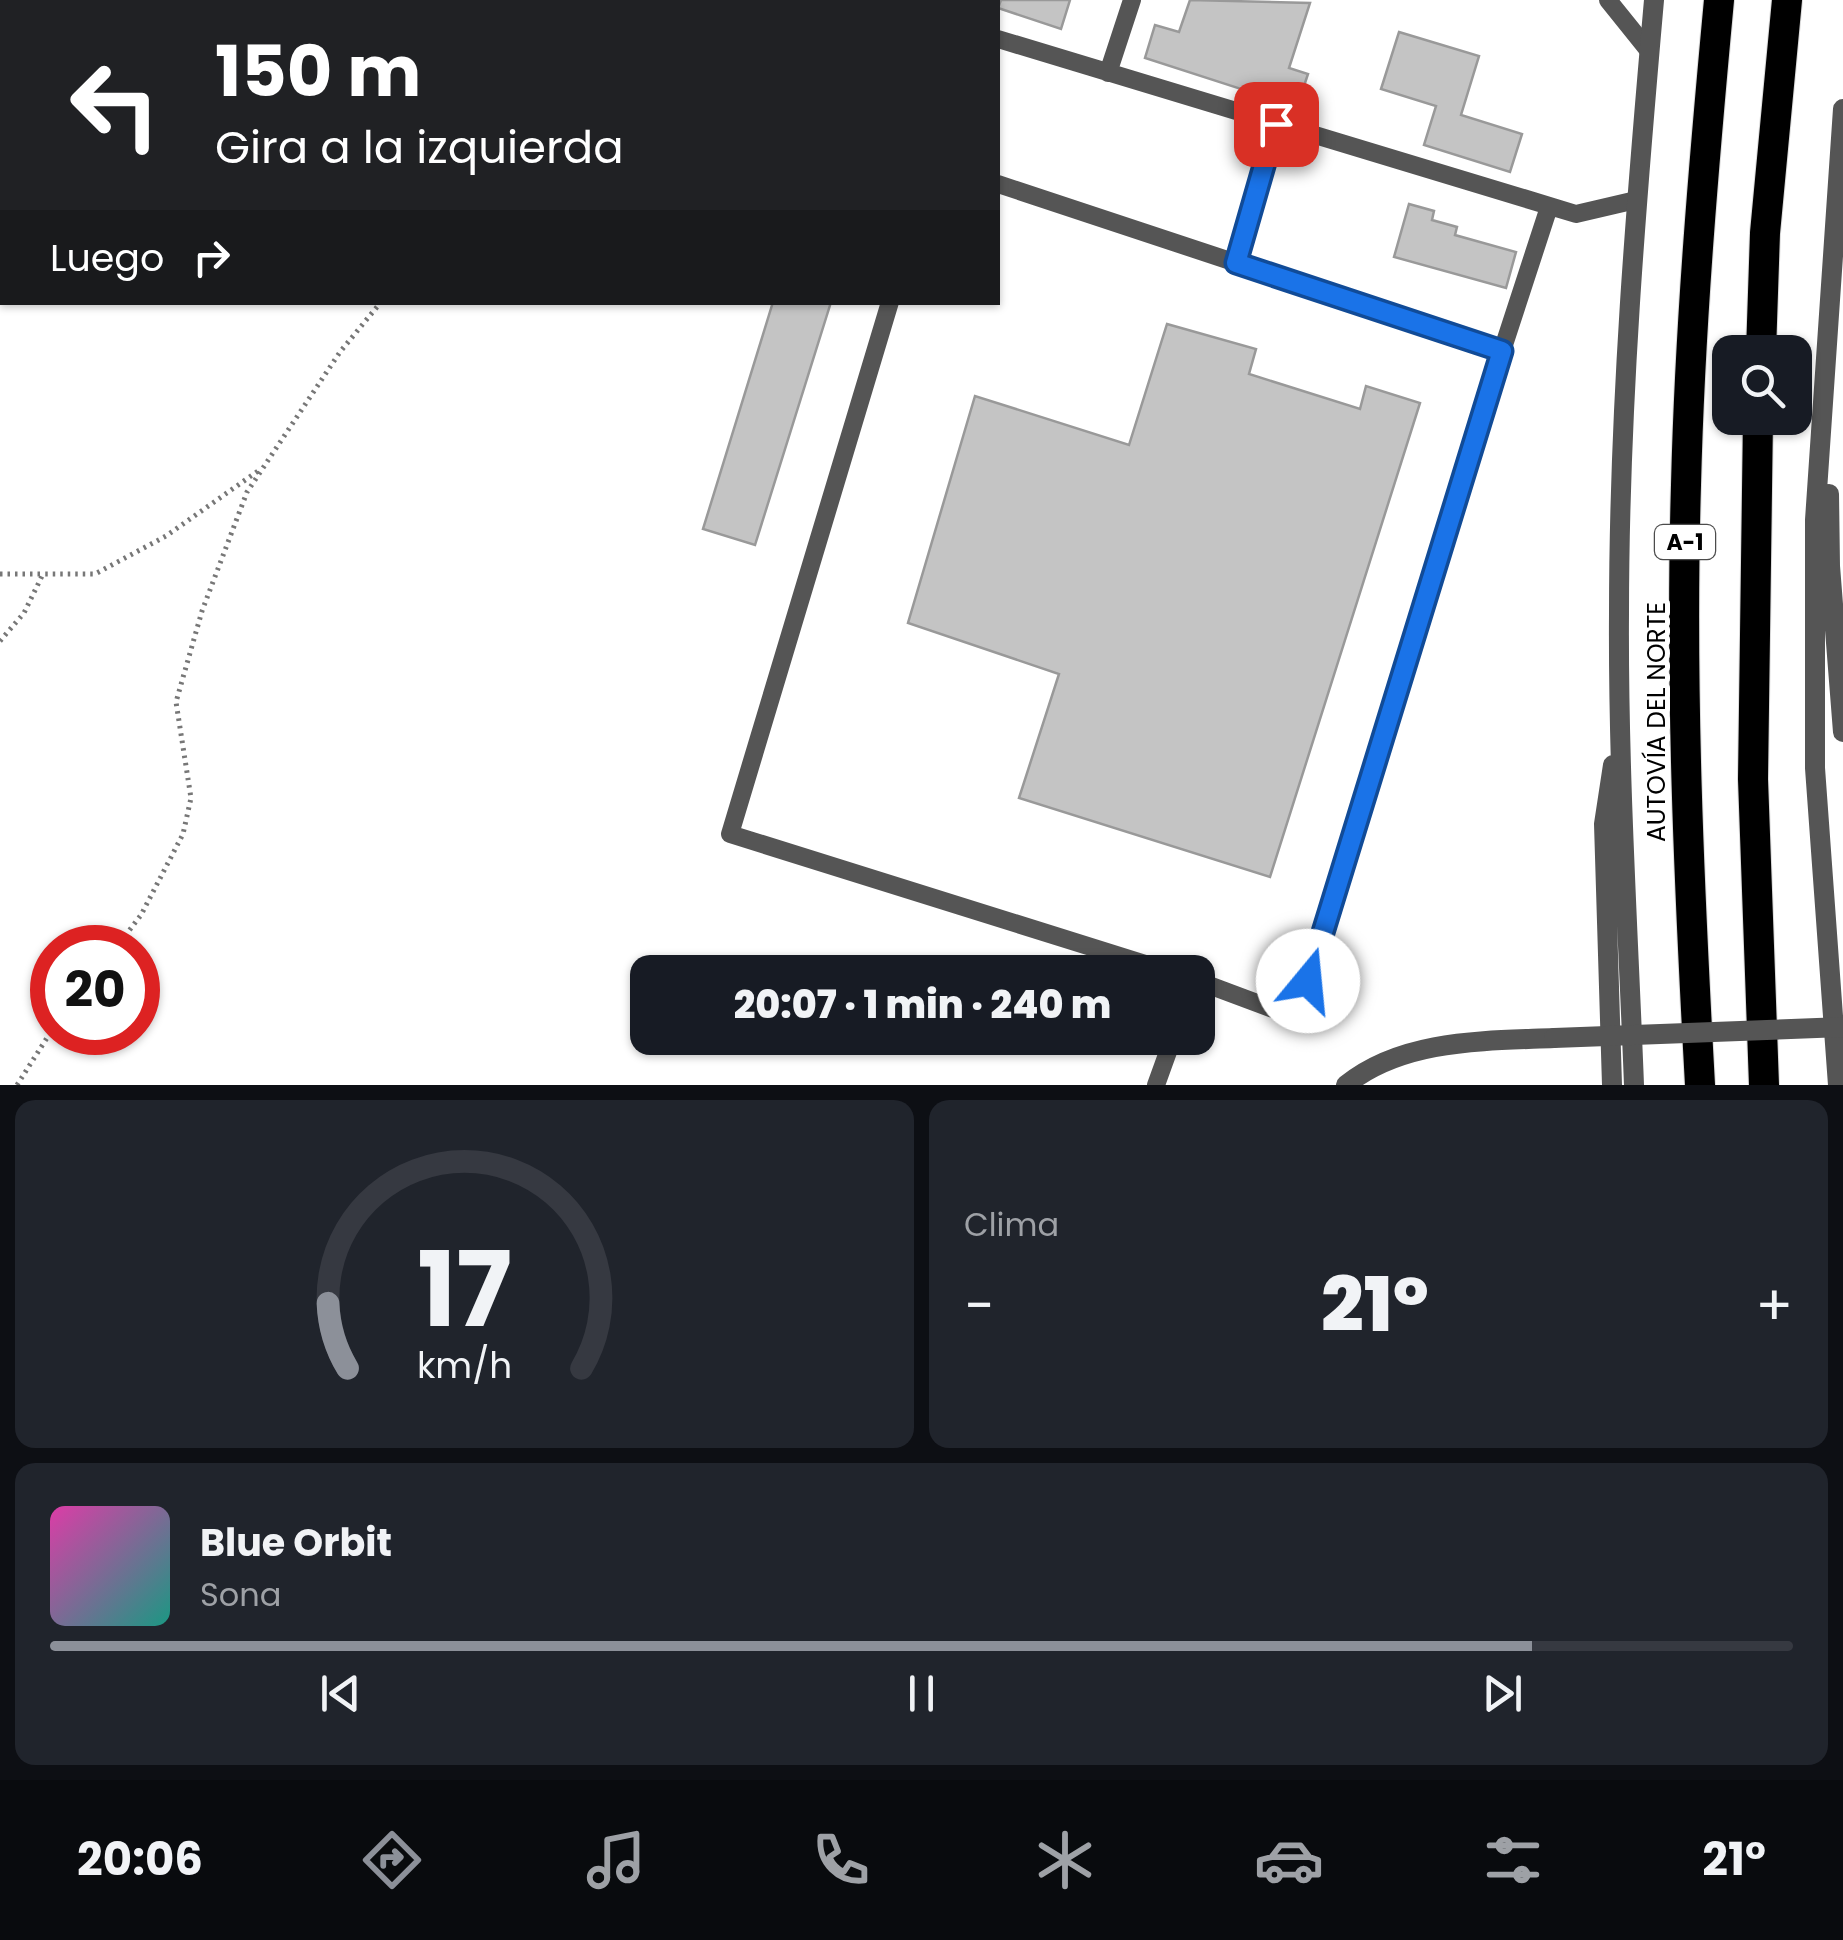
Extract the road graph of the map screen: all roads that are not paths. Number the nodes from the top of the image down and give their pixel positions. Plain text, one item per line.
1 (1132, 0) edge
2 (1608, 0) edge
3 (1654, 0) edge
4 (1719, 0) edge
5 (1788, 0) edge
6 (1000, 41) edge
7 (1650, 51) junction
8 (1108, 73) junction
9 (1843, 108) edge
10 (1276, 124) junction
11 (1000, 185) edge
12 (1636, 200) junction
13 (1549, 207) junction
14 (1236, 263) junction
15 (889, 305) edge
16 (1762, 335) edge
17 (1826, 349) junction
18 (1502, 351) junction
19 (1758, 435) edge
20 (1620, 724) junction
21 (1843, 732) edge
22 (1117, 955) edge
23 (1215, 987) edge
24 (1843, 1026) edge
25 (1167, 1055) edge
26 (1156, 1085) edge
27 (1346, 1085) edge
28 (1612, 1085) edge
29 (1634, 1085) edge
30 (1700, 1085) edge
31 (1764, 1085) edge
32 (1838, 1085) edge

1 - 8 lane
2 - 7 lane
3 - 7 street
4 - 30 highway, AUTOVÍA DEL NORTE / A-1
5 - 16 highway
6 - 8 lane
7 - 12 street
8 - 10 lane
9 - 17 street
10 - 13 lane
10 - 14 lane
11 - 14 lane
12 - 13 lane
12 - 20 street
13 - 18 lane
14 - 18 lane
15 - 22 lane
17 - 21 street
17 - 32 street
18 - 23 lane
19 - 31 highway
20 - 28 street
20 - 29 street
24 - 27 street, bridge
25 - 26 lane

